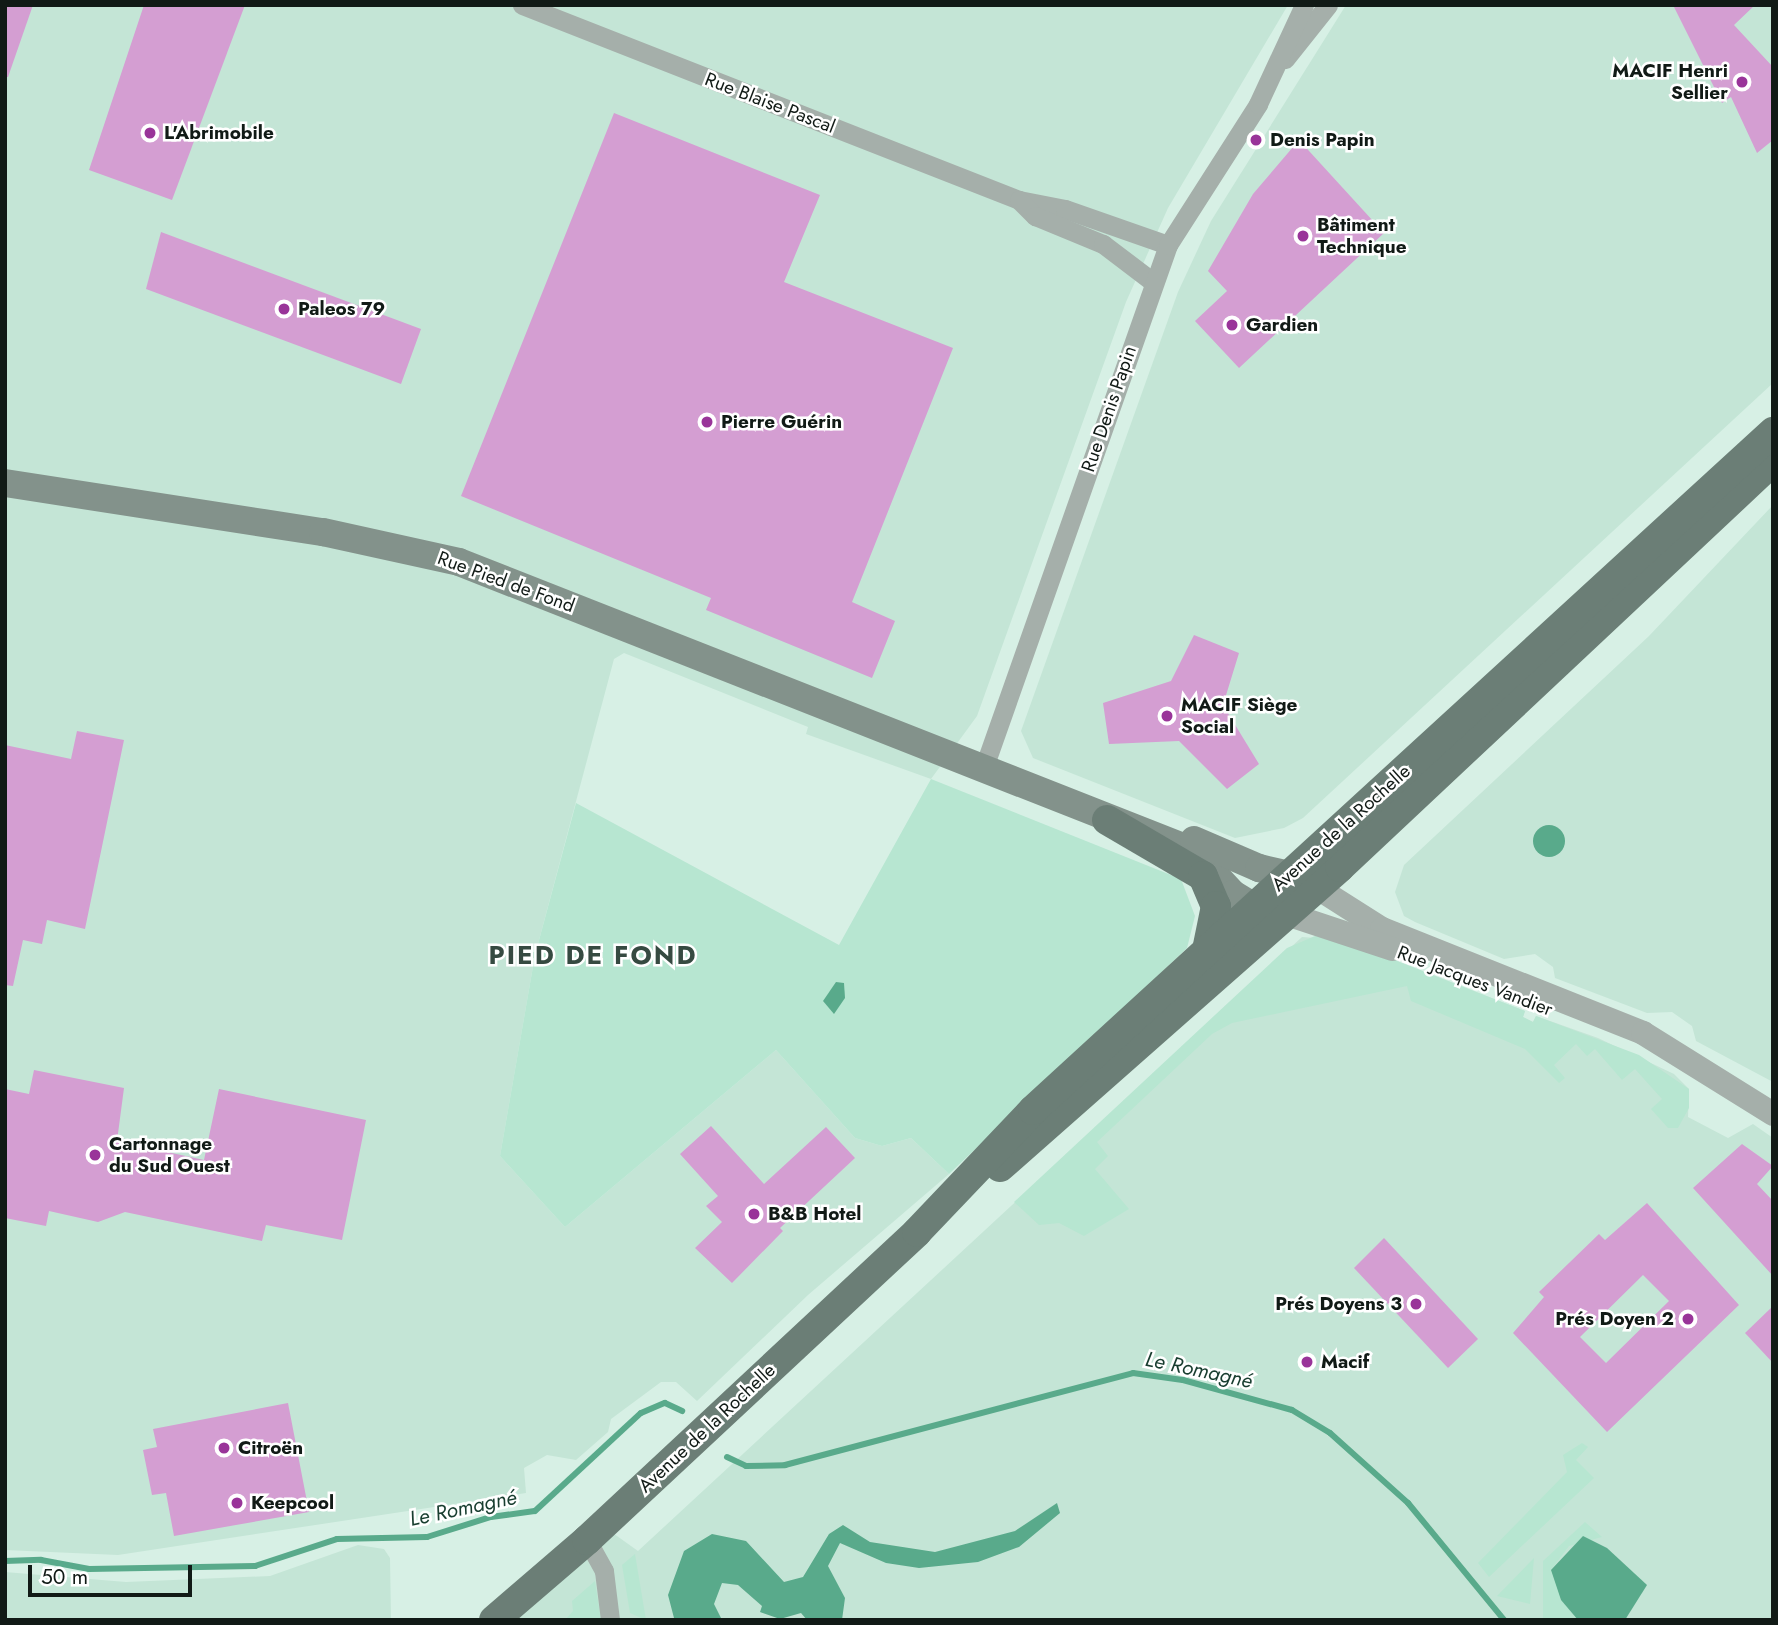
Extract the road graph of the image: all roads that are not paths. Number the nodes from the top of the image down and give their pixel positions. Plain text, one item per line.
1 (522, 5) edge
2 (1304, 5) edge
3 (1328, 5) edge
4 (1276, 67) junction
5 (1019, 200) junction
6 (1168, 245) junction
7 (1153, 282) junction
8 (1773, 432) edge
9 (1773, 461) edge
10 (5, 483) edge
11 (982, 770) junction
12 (1028, 788) junction
13 (1107, 820) junction
14 (1303, 881) junction
15 (1255, 907) junction
16 (1284, 914) junction
17 (1205, 958) junction
18 (1666, 1047) junction
19 (1773, 1114) edge
20 (917, 1232) junction
21 (587, 1540) junction
22 (494, 1620) edge
23 (521, 1620) edge
24 (610, 1620) edge

1 - 5 street, Rue Blaise Pascal
2 - 4 street, Rue Denis Papin
3 - 4 street, Rue Denis Papin
4 - 6 street, Rue Denis Papin
5 - 6 street, Rue Blaise Pascal
5 - 7 street, Rue Blaise Pascal
6 - 7 street, Rue Denis Papin
7 - 11 street, Rue Denis Papin
8 - 14 main road, Avenue de la Rochelle
9 - 14 main road, Avenue de la Rochelle
10 - 11 main road, Rue Pied de Fond
11 - 12 main road, Rue Jacques Vandier
12 - 13 main road, Rue Jacques Vandier
12 - 14 main road, Rue Jacques Vandier
13 - 15 main road, Rue Jacques Vandier
13 - 17 main road
14 - 15 main road, Avenue de la Rochelle
14 - 16 main road, Avenue de la Rochelle
14 - 18 street, Rue Jacques Vandier
15 - 16 main road
15 - 17 main road, Avenue de la Rochelle
16 - 18 street, Rue Jacques Vandier
16 - 20 main road, Avenue de la Rochelle
17 - 20 main road, Avenue de la Rochelle
18 - 19 street, Rue Jacques Vandier
20 - 21 main road, Avenue de la Rochelle
21 - 22 main road, Avenue de la Rochelle
21 - 23 main road
21 - 24 street

